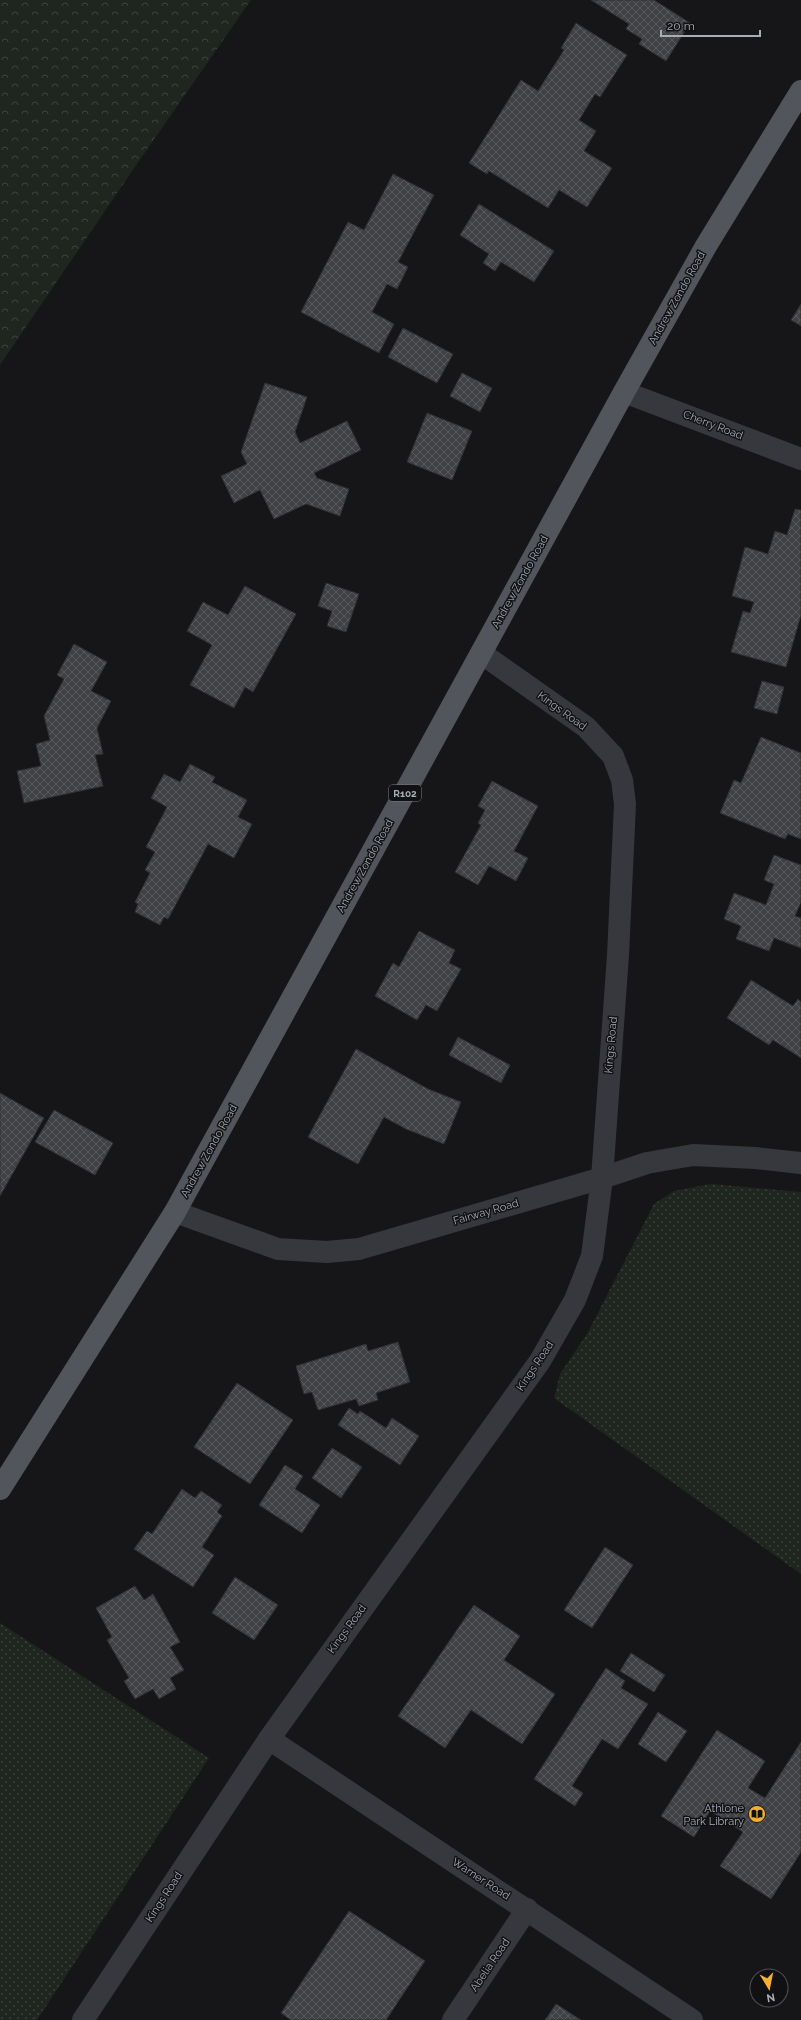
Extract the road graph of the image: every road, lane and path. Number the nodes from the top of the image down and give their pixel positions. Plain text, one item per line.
1 (801, 91) edge
2 (624, 392) junction
3 (801, 459) edge
4 (481, 653) junction
5 (801, 1163) edge
6 (602, 1178) junction
7 (175, 1212) junction
8 (0, 1489) edge
9 (269, 1739) junction
10 (527, 1910) junction
11 (83, 2020) edge
12 (453, 2020) edge
13 (692, 2020) edge

1 - 2 main road, Andrew Zondo Road / R102
2 - 3 street, Cherry Road
2 - 4 main road, Andrew Zondo Road / R102
4 - 6 street, Kings Road
4 - 7 main road, Andrew Zondo Road / R102
5 - 6 street, Fairway Road
6 - 7 street, Fairway Road
6 - 9 street, Kings Road
7 - 8 main road, Andrew Zondo Road / R102
9 - 10 street, Warner Road
9 - 11 street, Kings Road
10 - 12 street, Abelia Road
10 - 13 street, Warner Road

